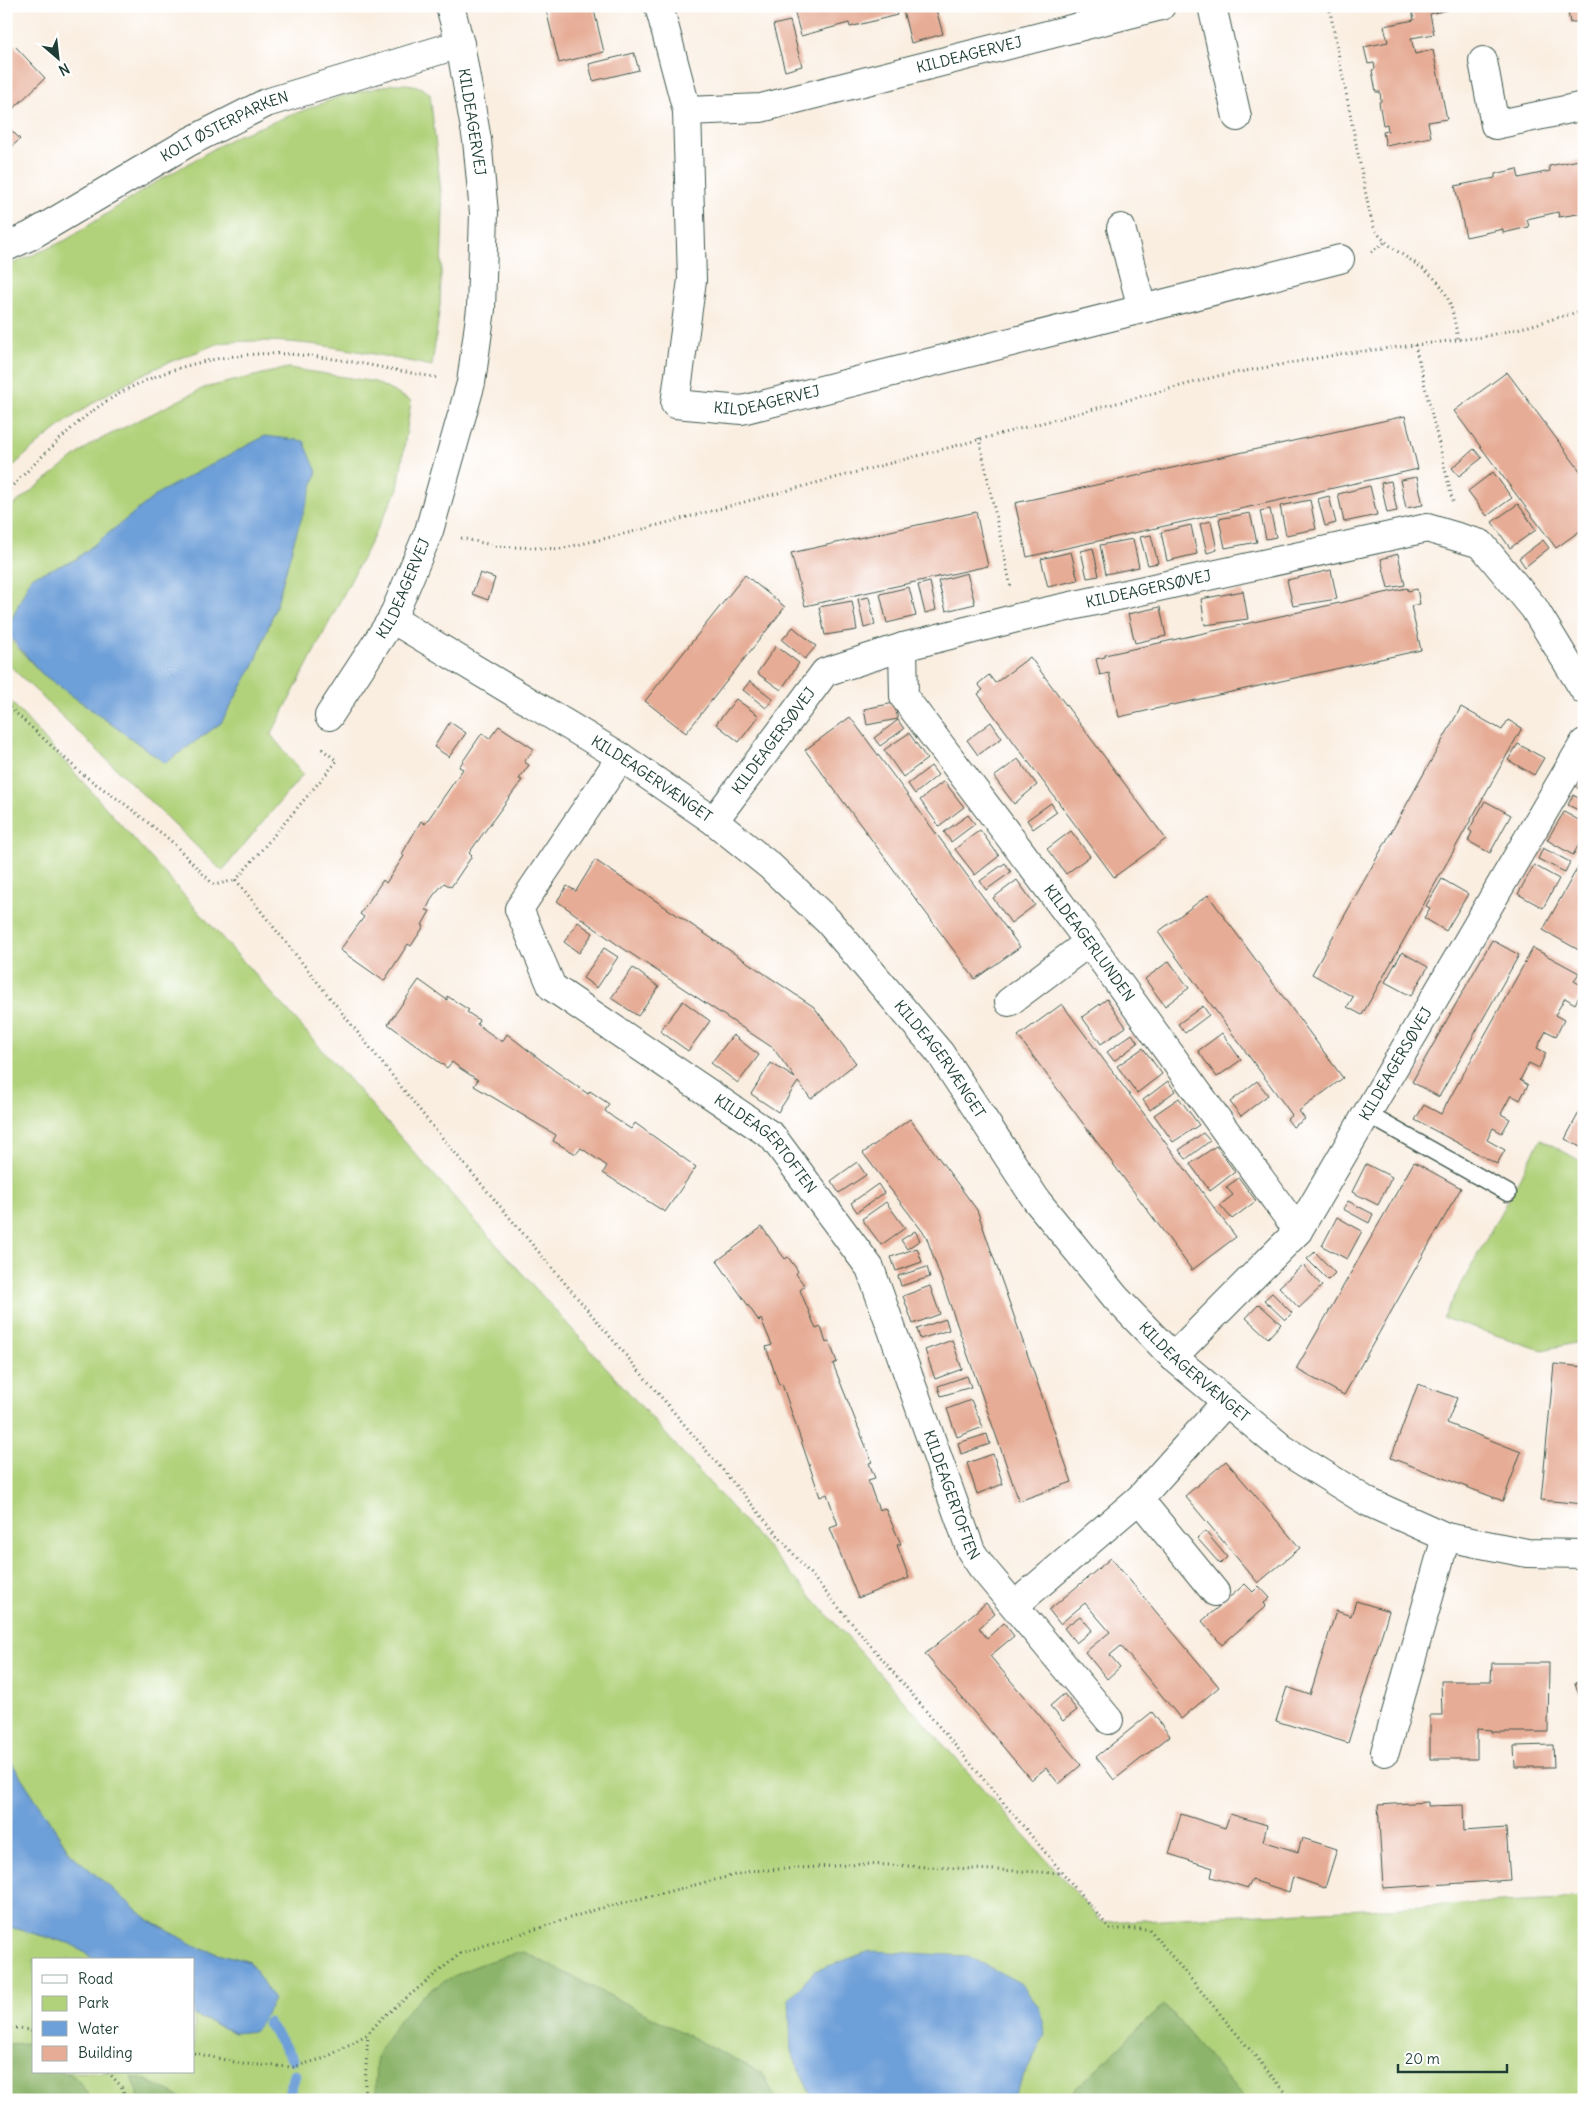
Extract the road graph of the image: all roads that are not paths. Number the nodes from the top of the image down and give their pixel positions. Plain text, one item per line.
1 (450, 6) edge
2 (659, 6) edge
3 (1161, 6) edge
4 (1212, 6) edge
5 (460, 44) junction
6 (1484, 60) dead end
7 (1584, 106) edge
8 (686, 111) junction
9 (1237, 117) dead end
10 (1121, 228) dead end
11 (6, 247) edge
12 (1340, 259) dead end
13 (1142, 309) junction
14 (392, 620) junction
15 (903, 647) junction
16 (1584, 690) edge
17 (329, 716) road end
18 (1584, 743) edge
19 (621, 757) junction
20 (714, 821) junction
21 (1089, 942) junction
22 (1009, 1002) dead end
23 (1367, 1114) junction
24 (1508, 1194) dead end
25 (1298, 1231) junction
26 (1173, 1358) junction
27 (1225, 1403) junction
28 (1139, 1499) junction
29 (1446, 1536) junction
30 (1584, 1554) edge
31 (1215, 1592) dead end
32 (1015, 1605) junction
33 (1109, 1720) dead end
34 (1385, 1752) dead end

1 - 5 street, KILDEAGERVEJ
2 - 8 street, KILDEAGERVEJ
3 - 8 street, KILDEAGERVEJ
4 - 9 street
5 - 11 street, KOLT ØSTERPARKEN
5 - 14 street, KILDEAGERVEJ
6 - 7 street
8 - 13 street, KILDEAGERVEJ
10 - 13 street
12 - 13 street, KILDEAGERVEJ
14 - 17 street, KILDEAGERVEJ
14 - 19 street, KILDEAGERVÆNGET
15 - 16 street, KILDEAGERSØVEJ
15 - 20 street, KILDEAGERSØVEJ
15 - 21 street, KILDEAGERLUNDEN
18 - 23 street, KILDEAGERSØVEJ
19 - 20 street, KILDEAGERVÆNGET
19 - 32 street, KILDEAGERTOFTEN
20 - 26 street, KILDEAGERVÆNGET
21 - 22 street
21 - 25 street, KILDEAGERLUNDEN
23 - 24 lane
23 - 25 street, KILDEAGERSØVEJ
25 - 26 street, KILDEAGERSØVEJ
26 - 27 street, KILDEAGERVÆNGET
27 - 28 street
27 - 29 street, KILDEAGERVÆNGET
28 - 31 street
28 - 32 street
29 - 30 street, KILDEAGERVÆNGET
29 - 34 street
32 - 33 street, KILDEAGERTOFTEN

